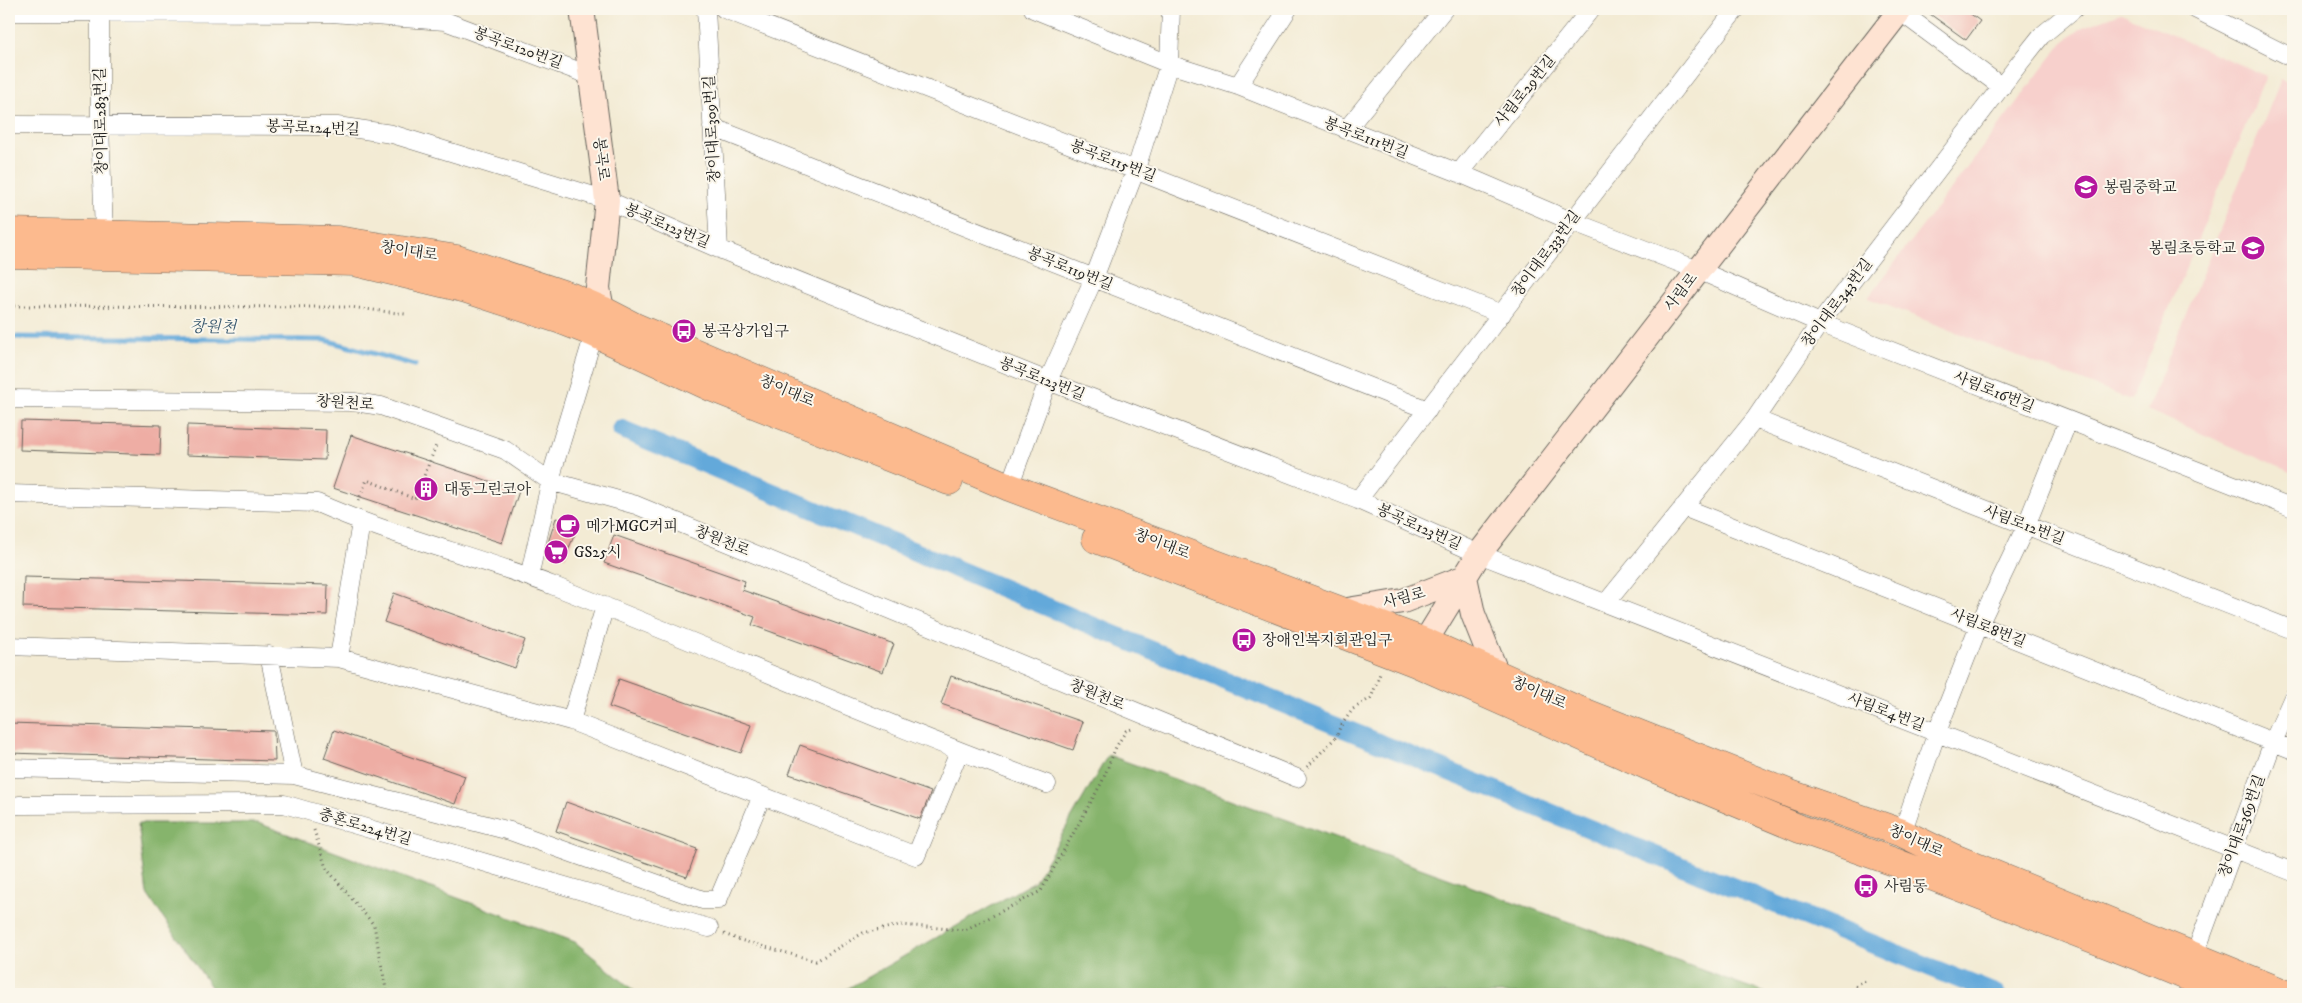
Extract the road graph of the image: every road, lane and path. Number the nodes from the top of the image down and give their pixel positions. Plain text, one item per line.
1 (582, 9) edge
2 (706, 9) edge
3 (724, 9) edge
4 (1033, 9) edge
5 (1171, 9) edge
6 (1288, 9) edge
7 (1444, 9) edge
8 (1591, 9) edge
9 (1736, 9) edge
10 (2074, 9) edge
11 (2194, 9) edge
12 (1899, 10) edge
13 (100, 11) edge
14 (215, 11) edge
15 (330, 11) edge
16 (9, 12) edge
17 (444, 15) edge
18 (2293, 58) edge
19 (1170, 64) junction
20 (591, 76) junction
21 (1238, 86) junction
22 (2002, 86) junction
23 (9, 125) edge
24 (100, 126) junction
25 (712, 127) junction
26 (1346, 130) junction
27 (1136, 169) junction
28 (1459, 173) junction
29 (606, 200) junction
30 (1571, 221) junction
31 (9, 232) edge
32 (104, 233) junction
33 (719, 249) junction
34 (9, 254) edge
35 (1698, 270) junction
36 (1094, 278) junction
37 (9, 306) edge
38 (405, 314) dead end
39 (1502, 314) junction
40 (598, 321) junction
41 (1820, 323) junction
42 (1048, 381) junction
43 (9, 399) edge
44 (1428, 410) junction
45 (1755, 419) junction
46 (2068, 421) junction
47 (442, 428) junction
48 (552, 473) junction
49 (1009, 487) junction
50 (9, 494) edge
51 (1358, 500) junction
52 (1682, 507) junction
53 (2293, 508) edge
54 (356, 520) junction
55 (2026, 526) junction
56 (1479, 554) junction
57 (529, 577) junction
58 (1465, 577) junction
59 (1606, 603) junction
60 (605, 606) junction
61 (1341, 611) junction
62 (1980, 625) junction
63 (2293, 630) edge
64 (9, 646) edge
65 (1420, 653) junction
66 (269, 655) junction
67 (339, 658) junction
68 (1497, 674) junction
69 (2293, 696) edge
70 (1370, 698) dead end
71 (1154, 719) junction
72 (571, 722) junction
73 (1937, 732) junction
74 (2273, 742) junction
75 (2293, 750) edge
76 (959, 752) junction
77 (1314, 759) dead end
78 (9, 768) edge
79 (294, 775) junction
80 (1297, 778) dead end
81 (1047, 784) dead end
82 (762, 796) junction
83 (9, 807) edge
84 (307, 810) junction
85 (1902, 832) junction
86 (2234, 848) junction
87 (2293, 872) edge
88 (710, 928) joint
89 (2194, 956) junction
90 (1868, 980) dead end
91 (387, 994) edge
92 (1849, 994) edge
93 (2230, 994) edge
94 (2286, 994) edge

1 - 20 street, 봉곡로
2 - 25 street, 창이대로309번길
3 - 27 street, 봉곡로115번길
4 - 19 street, 봉곡로111번길
5 - 19 street
6 - 21 street
7 - 26 street
8 - 28 street, 사림로29번길
9 - 30 street, 창이대로333번길
10 - 22 street, 창이대로343번길
11 - 18 street
12 - 22 street
12 - 35 street, 사림로
13 - 14 street, 봉곡로120번길
13 - 16 street, 봉곡로120번길
13 - 24 street, 창이대로283번길
14 - 15 street, 봉곡로120번길
15 - 17 street, 봉곡로120번길
17 - 20 street, 봉곡로120번길
19 - 21 street, 봉곡로111번길
19 - 27 street
20 - 29 street, 봉곡로
21 - 26 street, 봉곡로111번길
22 - 41 street, 창이대로343번길
23 - 24 street, 봉곡로124번길
24 - 29 street, 봉곡로124번길
24 - 32 street, 창이대로283번길
25 - 33 street, 창이대로309번길
25 - 36 street, 봉곡로119번길
26 - 28 street, 봉곡로111번길
27 - 36 street
27 - 39 street, 봉곡로115번길
28 - 30 street, 봉곡로111번길
29 - 33 street, 봉곡로123번길
29 - 40 street, 봉곡로
30 - 35 street, 봉곡로111번길
30 - 39 street, 창이대로333번길
31 - 32 main road, 창이대로
32 - 40 main road, 창이대로
33 - 42 street, 봉곡로123번길
34 - 40 main road, 창이대로
35 - 41 street, 사림로16번길
35 - 56 street, 사림로
36 - 42 street
36 - 44 street, 봉곡로119번길
37 - 38 path
39 - 44 street, 창이대로333번길
40 - 48 street
40 - 49 main road, 창이대로
40 - 65 main road, 창이대로
41 - 45 street, 창이대로343번길
41 - 46 street, 사림로16번길
42 - 49 street
42 - 51 street, 봉곡로123번길
43 - 47 street, 창원천로
44 - 51 street, 창이대로333번길
45 - 52 street, 창이대로343번길
45 - 55 street, 사림로12번길
46 - 53 street, 사림로16번길
46 - 55 street
47 - 48 street, 창원천로
47 - 54 path
48 - 57 street
48 - 71 street, 창원천로
49 - 61 main road, 창이대로
50 - 54 street
51 - 56 street, 봉곡로123번길
52 - 59 street, 창이대로343번길
52 - 62 street, 사림로8번길
54 - 57 street
54 - 67 street
55 - 62 street
55 - 63 street, 사림로12번길
56 - 58 street, 사림로
56 - 59 street, 사림로4번길
57 - 60 street
58 - 61 street, 사림로
58 - 65 street, 사림로
58 - 68 street
59 - 73 street, 사림로4번길
60 - 72 street
60 - 76 street
61 - 65 main road, 창이대로
62 - 73 street
62 - 74 street, 사림로8번길
64 - 66 street
65 - 68 main road, 창이대로
65 - 93 main road, 창이대로
66 - 67 street
66 - 79 street
67 - 72 street
68 - 85 main road, 창이대로
69 - 74 street, 창이대로369번길
70 - 77 path
71 - 80 street, 창원천로
71 - 88 path
72 - 82 street
73 - 85 street
73 - 86 street, 사림로4번길
74 - 75 street, 사림로8번길
74 - 86 street, 창이대로369번길
76 - 81 street
76 - 82 street
78 - 79 street
79 - 82 street
83 - 84 street, 충혼로224번길
84 - 88 street, 충혼로224번길
84 - 91 path
85 - 89 main road, 창이대로
86 - 87 street, 사림로4번길
86 - 89 street, 창이대로369번길
89 - 94 main road, 창이대로
90 - 92 path

